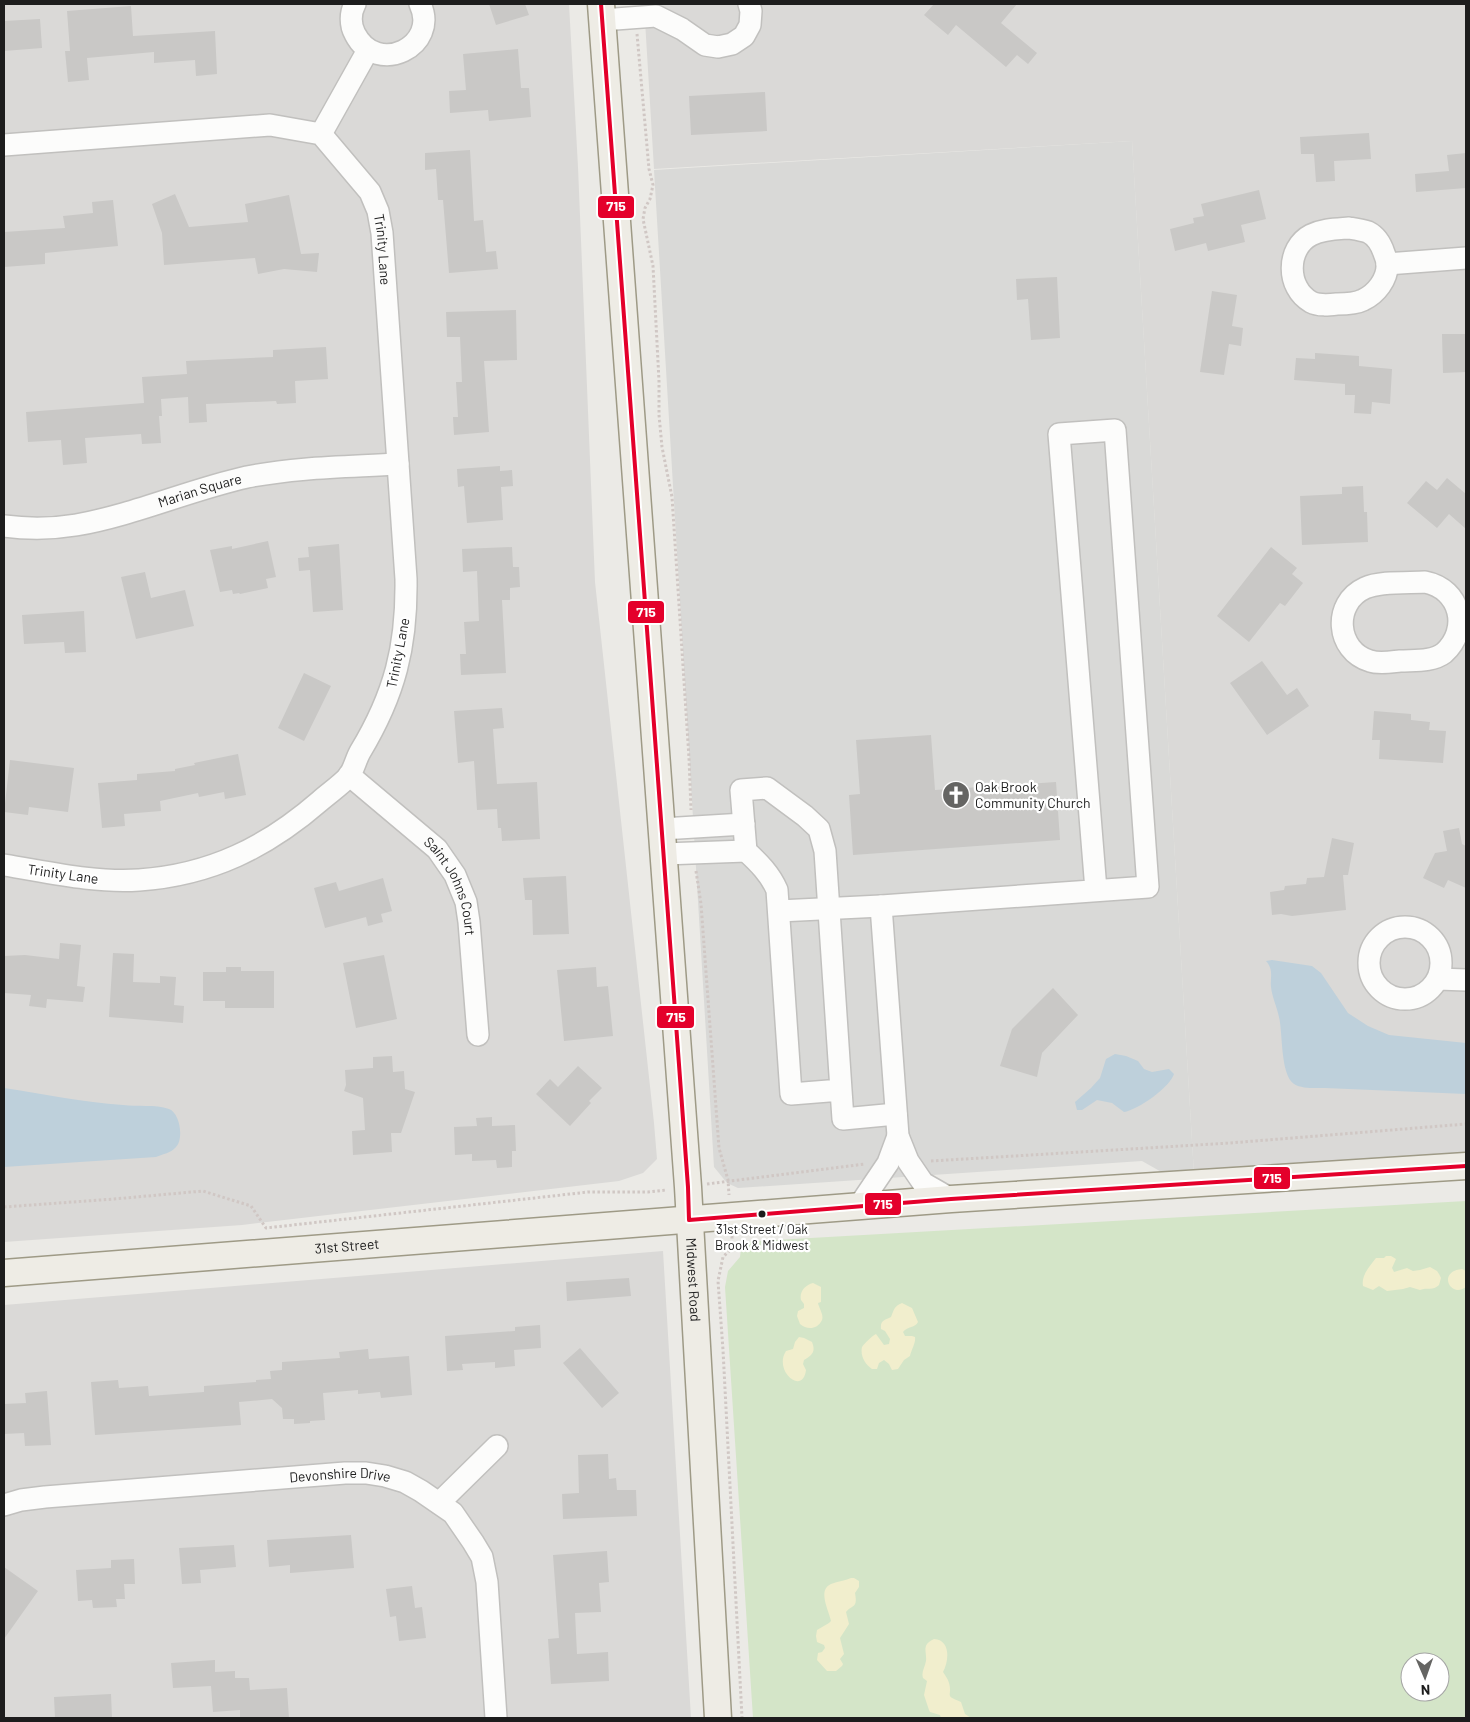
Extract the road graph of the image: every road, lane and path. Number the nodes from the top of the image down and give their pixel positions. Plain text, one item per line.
1 (355, 4) edge
2 (420, 4) edge
3 (750, 4) edge
4 (602, 12) edge
5 (654, 12) edge
6 (368, 50) junction
7 (321, 134) junction
8 (4, 145) edge
9 (1466, 258) edge
10 (1387, 264) junction
11 (398, 464) junction
12 (4, 526) edge
13 (1460, 598) edge
14 (350, 775) junction
15 (744, 824) junction
16 (692, 828) junction
17 (662, 829) junction
18 (746, 851) junction
19 (694, 853) junction
20 (664, 854) junction
21 (4, 865) edge
22 (1096, 890) junction
23 (881, 906) junction
24 (829, 907) junction
25 (779, 911) junction
26 (1438, 979) dead end
27 (1466, 980) edge
28 (478, 1036) dead end
29 (842, 1090) junction
30 (896, 1114) junction
31 (1466, 1124) edge
32 (898, 1162) junction
33 (1466, 1166) edge
34 (648, 1192) dead end
35 (951, 1199) junction
36 (859, 1206) junction
37 (4, 1207) edge
38 (689, 1220) junction
39 (732, 1248) dead end
40 (4, 1273) edge
41 (497, 1446) dead end
42 (438, 1503) junction
43 (4, 1505) edge
44 (496, 1718) edge
45 (718, 1718) edge
46 (742, 1718) edge

1 - 6 street
2 - 6 street
3 - 5 street
4 - 5 street
4 - 17 main road, Midwest Road
5 - 16 path
6 - 7 street
7 - 8 street
7 - 11 street, Trinity Lane
9 - 10 street
10 - 10 street
11 - 12 street, Marian Square
11 - 14 street, Trinity Lane
13 - 13 street
14 - 21 street, Trinity Lane
14 - 28 street, Saint Johns Court
15 - 16 street
15 - 18 street
15 - 24 street
16 - 17 street
17 - 20 main road, Midwest Road
18 - 19 street
18 - 25 street
19 - 20 street
19 - 32 path
20 - 38 main road, Midwest Road
22 - 22 street
22 - 23 street
23 - 24 street
23 - 30 street
24 - 25 street
24 - 29 street
25 - 29 street
26 - 27 street
29 - 30 street
30 - 32 street
31 - 32 path
32 - 35 street
32 - 36 street
33 - 35 main road, 31st Street
34 - 37 path
35 - 36 main road, 31st Street
36 - 38 main road, 31st Street
38 - 40 main road, 31st Street
38 - 45 main road, Midwest Road
39 - 46 path
41 - 42 street
42 - 43 street, Devonshire Drive
42 - 44 street, Devonshire Drive

